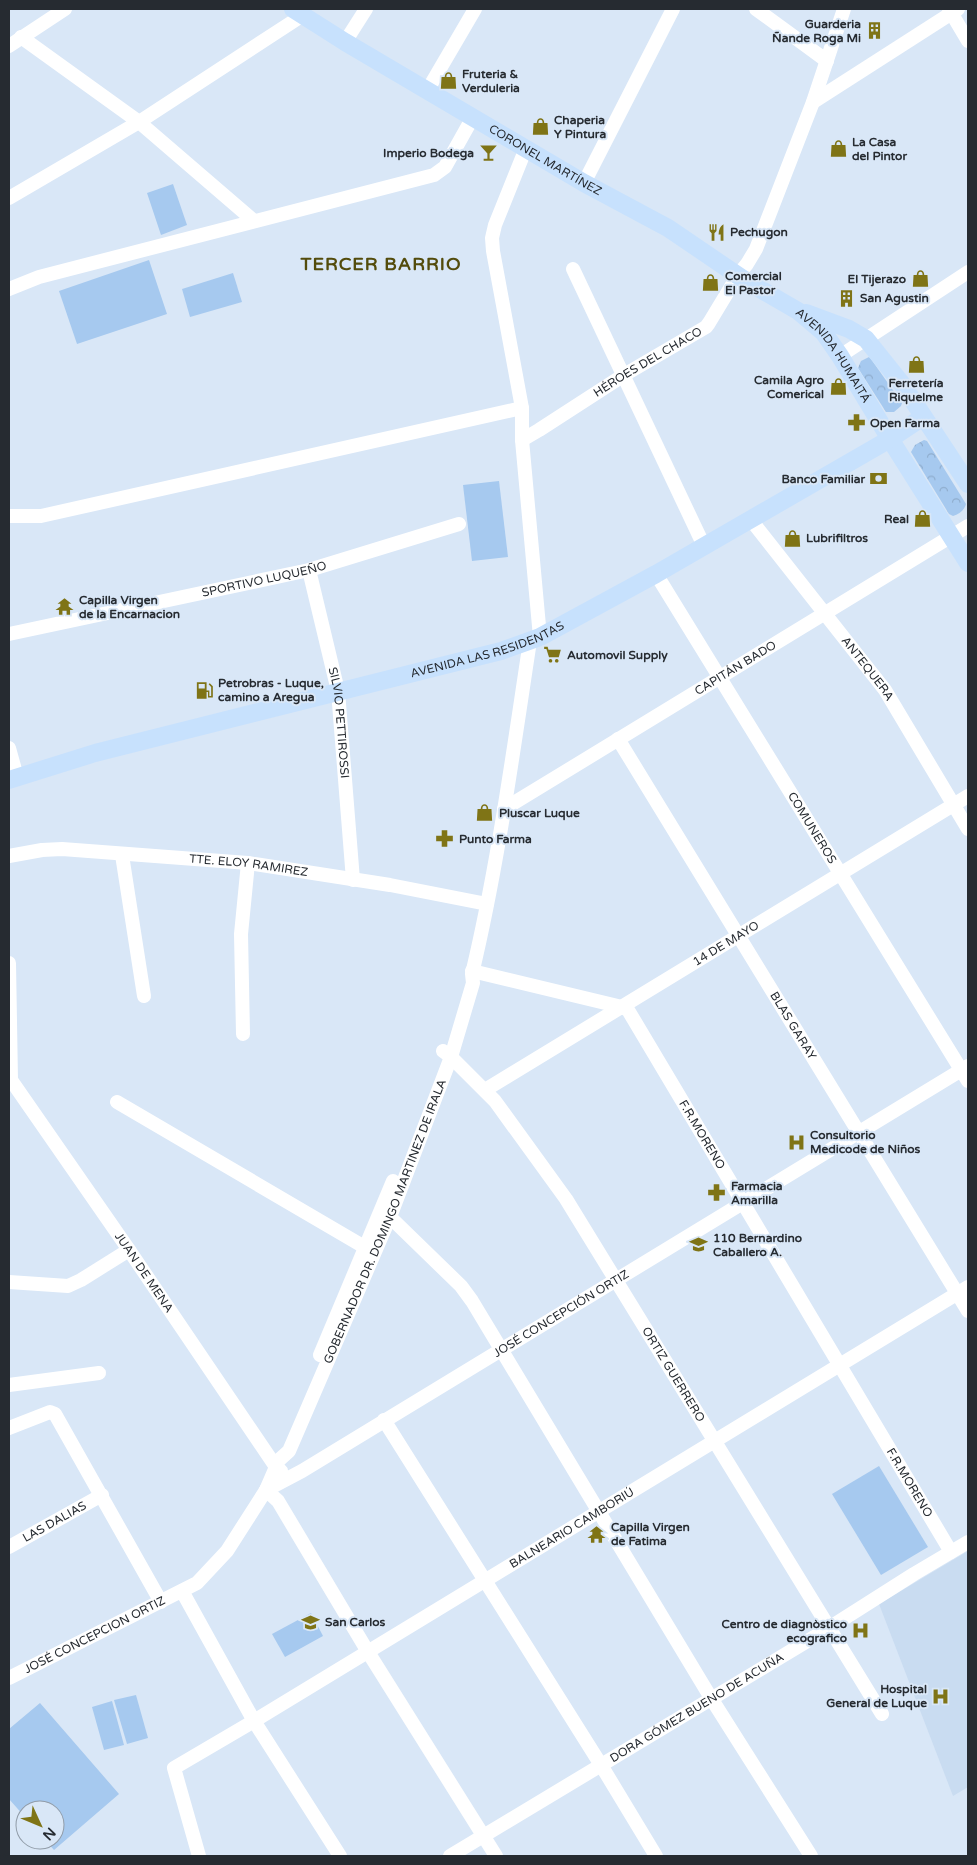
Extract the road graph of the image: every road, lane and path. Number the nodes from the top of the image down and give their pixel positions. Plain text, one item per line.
1 (65, 9) edge
2 (366, 9) edge
3 (475, 9) edge
4 (673, 9) edge
5 (756, 9) edge
6 (844, 9) edge
7 (953, 10) edge
8 (298, 12) edge
9 (46, 13) edge
10 (21, 37) junction
11 (968, 41) edge
12 (345, 42) junction
13 (9, 46) edge
14 (827, 61) junction
15 (427, 91) junction
16 (813, 102) junction
17 (473, 117) junction
18 (139, 122) junction
19 (526, 148) junction
20 (584, 183) junction
21 (9, 198) edge
22 (254, 222) junction
23 (573, 269) dead end
24 (968, 272) edge
25 (738, 275) junction
26 (9, 288) edge
27 (798, 311) junction
28 (866, 339) junction
29 (840, 356) junction
30 (624, 375) junction
31 (522, 408) junction
32 (923, 417) junction
33 (890, 439) junction
34 (522, 440) junction
35 (968, 484) edge
36 (9, 516) edge
37 (751, 520) junction
38 (459, 524) dead end
39 (968, 526) edge
40 (952, 536) junction
41 (704, 546) junction
42 (968, 563) edge
43 (309, 570) junction
44 (656, 574) junction
45 (825, 613) junction
46 (9, 634) edge
47 (535, 639) junction
48 (720, 677) junction
49 (338, 691) junction
50 (618, 739) junction
51 (9, 748) edge
52 (13, 779) edge
53 (968, 796) edge
54 (954, 805) junction
55 (504, 809) junction
56 (968, 828) edge
57 (122, 855) junction
58 (9, 856) edge
59 (248, 863) junction
60 (841, 874) junction
61 (353, 880) junction
62 (487, 904) junction
63 (738, 936) junction
64 (9, 963) edge
65 (472, 972) junction
66 (144, 996) dead end
67 (622, 1007) junction
68 (243, 1034) dead end
69 (447, 1054) junction
70 (966, 1073) edge
71 (12, 1085) edge
72 (485, 1090) junction
73 (117, 1102) dead end
74 (859, 1133) junction
75 (743, 1203) junction
76 (390, 1217) junction
77 (129, 1250) junction
78 (370, 1251) junction
79 (616, 1280) junction
80 (9, 1282) edge
81 (963, 1290) edge
82 (968, 1311) edge
83 (502, 1349) junction
84 (840, 1365) junction
85 (99, 1373) dead end
86 (9, 1385) edge
87 (384, 1420) junction
88 (9, 1428) edge
89 (715, 1441) junction
90 (277, 1464) junction
91 (302, 1471) junction
92 (266, 1490) junction
93 (102, 1495) junction
94 (600, 1511) junction
95 (968, 1542) edge
96 (9, 1547) edge
97 (951, 1552) junction
98 (485, 1581) junction
99 (182, 1592) junction
100 (161, 1602) junction
101 (829, 1628) junction
102 (368, 1652) junction
103 (9, 1678) edge
104 (711, 1698) junction
105 (882, 1714) dead end
106 (254, 1722) junction
107 (600, 1765) junction
108 (483, 1836) junction
109 (199, 1856) edge
110 (340, 1856) edge
111 (450, 1856) edge
112 (496, 1856) edge
113 (656, 1856) edge
114 (811, 1856) edge

1 - 9 street
2 - 12 street
3 - 15 street
4 - 20 street
5 - 14 street
6 - 14 street, HÉROES DEL CHACO
7 - 11 street
7 - 16 street
8 - 12 main road, CORONEL MARTÍNEZ
8 - 18 street
9 - 10 street
10 - 13 street
10 - 18 street
12 - 15 main road, CORONEL MARTÍNEZ
14 - 16 street, HÉROES DEL CHACO
15 - 17 main road, CORONEL MARTÍNEZ
16 - 25 street, HÉROES DEL CHACO
17 - 19 main road, CORONEL MARTÍNEZ
17 - 22 street
18 - 21 street
18 - 22 street
19 - 20 main road, CORONEL MARTÍNEZ
19 - 31 street, GOBERNADOR DR. DOMINGO MARTINEZ DE IRALA
20 - 25 main road, CORONEL MARTÍNEZ
22 - 26 street
23 - 30 street
24 - 28 street
25 - 27 main road, CORONEL MARTÍNEZ
25 - 30 street, HÉROES DEL CHACO
27 - 28 main road, AVENIDA HUMAITÁ
27 - 29 main road, AVENIDA HUMAITÁ
28 - 29 street
28 - 32 main road, AVENIDA HUMAITÁ
29 - 33 main road, AVENIDA HUMAITÁ
30 - 34 street, HÉROES DEL CHACO
30 - 41 street
31 - 34 street, GOBERNADOR DR. DOMINGO MARTINEZ DE IRALA
31 - 36 street
32 - 33 main road, AVENIDA LAS RESIDENTAS
32 - 35 main road, AVENIDA HUMAITÁ
33 - 37 main road, AVENIDA LAS RESIDENTAS
33 - 40 main road, AVENIDA HUMAITÁ
34 - 47 street, GOBERNADOR DR. DOMINGO MARTINEZ DE IRALA
37 - 41 main road, AVENIDA LAS RESIDENTAS
37 - 45 street, ANTEQUERA
38 - 43 street, SPORTIVO LUQUEÑO
39 - 40 street, CAPITÁN BADO
40 - 42 main road, AVENIDA HUMAITÁ
40 - 45 street, CAPITÁN BADO
41 - 44 main road, AVENIDA LAS RESIDENTAS
43 - 46 street, SPORTIVO LUQUEÑO
43 - 49 street, SILVIO PETTIROSSI
44 - 47 main road, AVENIDA LAS RESIDENTAS
44 - 48 street, COMUNEROS
45 - 48 street, CAPITÁN BADO
45 - 54 street, ANTEQUERA
47 - 49 main road, AVENIDA LAS RESIDENTAS
47 - 55 street, GOBERNADOR DR. DOMINGO MARTINEZ DE IRALA
48 - 50 street, CAPITÁN BADO
48 - 60 street, COMUNEROS
49 - 52 main road, AVENIDA LAS RESIDENTAS
49 - 61 street, SILVIO PETTIROSSI
50 - 55 street, CAPITÁN BADO
50 - 63 street, BLAS GARAY
51 - 52 street
53 - 54 street, 14 DE MAYO
54 - 56 street, ANTEQUERA
54 - 60 street, 14 DE MAYO
55 - 62 street, GOBERNADOR DR. DOMINGO MARTINEZ DE IRALA
57 - 58 street, TTE. ELOY RAMIREZ
57 - 59 street, TTE. ELOY RAMIREZ
57 - 66 street
59 - 61 street, TTE. ELOY RAMIREZ
59 - 68 street
60 - 63 street, 14 DE MAYO
60 - 70 street, COMUNEROS
61 - 62 street, TTE. ELOY RAMIREZ
62 - 65 street, GOBERNADOR DR. DOMINGO MARTINEZ DE IRALA
63 - 67 street, 14 DE MAYO
63 - 74 street, BLAS GARAY
64 - 71 street
65 - 67 street
65 - 69 street, GOBERNADOR DR. DOMINGO MARTINEZ DE IRALA
67 - 72 street, 14 DE MAYO
67 - 75 street, F.R.MORENO
69 - 72 street, ORTIZ GUERRERO
69 - 76 street, GOBERNADOR DR. DOMINGO MARTINEZ DE IRALA
69 - 78 street, GOBERNADOR DR. DOMINGO MARTINEZ DE IRALA
70 - 74 street, JOSÉ CONCEPCIÓN ORTIZ
71 - 77 street, JUAN DE MENA
72 - 79 street, ORTIZ GUERRERO
73 - 78 street
74 - 75 street, JOSÉ CONCEPCIÓN ORTIZ
74 - 81 street, BLAS GARAY
75 - 79 street, JOSÉ CONCEPCIÓN ORTIZ
75 - 84 street, F.R.MORENO
76 - 78 street, GOBERNADOR DR. DOMINGO MARTINEZ DE IRALA
76 - 83 street
77 - 80 street
77 - 90 street, JUAN DE MENA
78 - 90 street, GOBERNADOR DR. DOMINGO MARTINEZ DE IRALA
79 - 83 street, JOSÉ CONCEPCIÓN ORTIZ
79 - 89 street, ORTIZ GUERRERO
81 - 82 street, BLAS GARAY
81 - 84 street, BALNEARIO CAMBORIÚ
83 - 87 street, JOSÉ CONCEPCIÓN ORTIZ
83 - 94 street
84 - 89 street, BALNEARIO CAMBORIÚ
84 - 97 street, F.R.MORENO
85 - 86 street
87 - 91 street, JOSÉ CONCEPCIÓN ORTIZ
87 - 98 street
88 - 93 street
89 - 94 street, BALNEARIO CAMBORIÚ
89 - 101 street, ORTIZ GUERRERO
90 - 91 street
90 - 92 street, GOBERNADOR DR. DOMINGO MARTINEZ DE IRALA
91 - 92 street, JOSÉ CONCEPCIÓN ORTIZ
92 - 99 street
92 - 102 street
93 - 96 street, LAS DALIAS
93 - 100 street
94 - 98 street, BALNEARIO CAMBORIÚ
94 - 104 street
95 - 97 street, DORA GÓMEZ BUENO DE ACUÑA
97 - 101 street, DORA GÓMEZ BUENO DE ACUÑA
98 - 102 street, BALNEARIO CAMBORIÚ
98 - 107 street
99 - 100 street, JOSÉ CONCEPCION ORTIZ
99 - 106 street
100 - 103 street, JOSÉ CONCEPCION ORTIZ
101 - 104 street, DORA GÓMEZ BUENO DE ACUÑA
101 - 105 street, ORTIZ GUERRERO
102 - 106 street, BALNEARIO CAMBORIÚ
102 - 108 street
104 - 107 street, DORA GÓMEZ BUENO DE ACUÑA
104 - 114 street
106 - 109 street, BALNEARIO CAMBORIÚ
106 - 110 street
107 - 108 street, DORA GÓMEZ BUENO DE ACUÑA
107 - 113 street
108 - 111 street, DORA GÓMEZ BUENO DE ACUÑA
108 - 112 street

